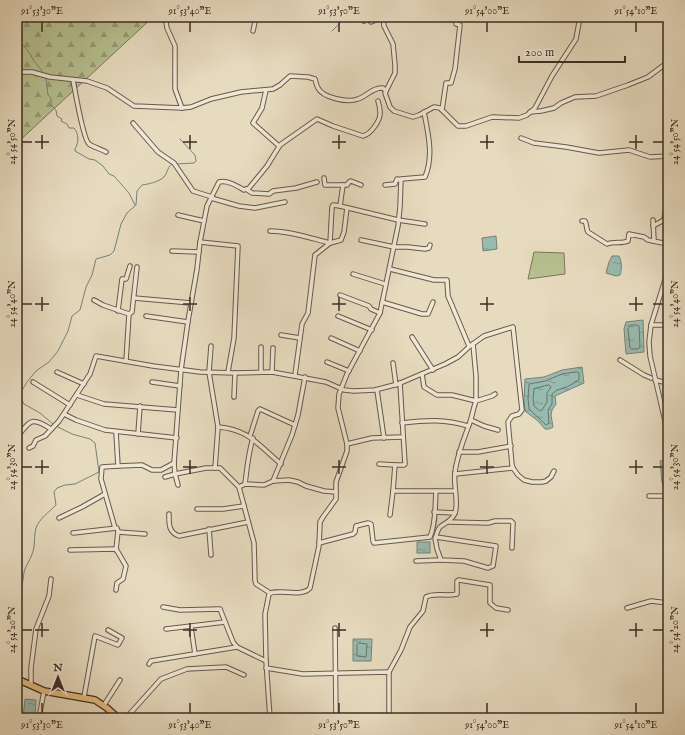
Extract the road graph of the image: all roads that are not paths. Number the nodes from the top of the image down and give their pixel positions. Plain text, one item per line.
1 (165, 17) edge
2 (256, 17) edge
3 (383, 17) edge
4 (457, 17) edge
5 (580, 17) edge
6 (364, 21) dead end
7 (253, 31) dead end
8 (668, 62) edge
9 (17, 74) edge
10 (73, 80) junction
11 (266, 90) junction
12 (386, 91) junction
13 (378, 102) dead end
14 (182, 108) junction
15 (442, 110) junction
16 (424, 112) junction
17 (530, 112) junction
18 (133, 123) dead end
19 (521, 138) dead end
20 (279, 146) junction
21 (106, 152) dead end
22 (668, 156) edge
23 (324, 178) dead end
24 (401, 180) junction
25 (317, 182) dead end
26 (343, 185) junction
27 (362, 185) dead end
28 (385, 185) dead end
29 (246, 189) junction
30 (211, 197) junction
31 (285, 202) dead end
32 (340, 206) junction
33 (347, 208) junction
34 (668, 210) edge
35 (178, 215) dead end
36 (398, 220) junction
37 (653, 220) dead end
38 (204, 221) junction
39 (582, 221) dead end
40 (425, 224) dead end
41 (653, 226) junction
42 (270, 231) dead end
43 (361, 240) dead end
44 (654, 241) junction
45 (200, 242) junction
46 (330, 243) junction
47 (668, 244) edge
48 (430, 245) dead end
49 (394, 247) junction
50 (172, 251) dead end
51 (199, 252) junction
52 (130, 266) dead end
53 (137, 267) dead end
54 (390, 269) junction
55 (668, 270) edge
56 (353, 274) dead end
57 (385, 284) junction
58 (340, 295) dead end
59 (134, 298) junction
60 (94, 300) dead end
61 (382, 302) junction
62 (433, 302) dead end
63 (191, 303) junction
64 (118, 311) junction
65 (380, 313) junction
66 (129, 314) junction
67 (146, 316) dead end
68 (338, 316) dead end
69 (188, 322) junction
70 (651, 325) junction
71 (668, 326) edge
72 (372, 330) junction
73 (281, 335) dead end
74 (412, 337) dead end
75 (300, 338) junction
76 (331, 338) dead end
77 (471, 345) junction
78 (211, 346) dead end
79 (262, 346) dead end
80 (273, 348) dead end
81 (360, 351) junction
82 (620, 360) dead end
83 (126, 361) junction
84 (327, 362) dead end
85 (392, 364) dead end
86 (181, 370) junction
87 (434, 370) junction
88 (349, 371) junction
89 (57, 372) dead end
90 (209, 372) junction
91 (228, 372) junction
92 (261, 372) junction
93 (272, 372) junction
94 (235, 373) junction
95 (422, 374) junction
96 (295, 375) junction
97 (305, 377) junction
98 (653, 379) junction
99 (33, 382) dead end
100 (152, 382) dead end
101 (668, 383) edge
102 (84, 384) junction
103 (398, 384) junction
104 (180, 386) junction
105 (341, 389) junction
106 (377, 390) junction
107 (495, 394) dead end
108 (77, 395) junction
109 (234, 397) dead end
110 (476, 401) junction
111 (70, 405) junction
112 (140, 406) junction
113 (178, 410) junction
114 (64, 414) junction
115 (471, 420) junction
116 (402, 423) junction
117 (295, 425) junction
118 (468, 426) junction
119 (218, 427) junction
120 (51, 429) junction
121 (498, 430) dead end
122 (116, 432) junction
123 (138, 434) junction
124 (668, 434) edge
125 (17, 437) edge
126 (251, 437) junction
127 (403, 437) junction
128 (176, 438) junction
129 (384, 438) junction
130 (347, 444) junction
131 (511, 446) junction
132 (29, 448) dead end
133 (459, 452) junction
134 (174, 463) junction
135 (281, 464) junction
136 (379, 464) dead end
137 (395, 465) junction
138 (118, 466) junction
139 (215, 468) junction
140 (513, 468) junction
141 (554, 471) dead end
142 (175, 474) junction
143 (454, 474) junction
144 (165, 477) dead end
145 (273, 481) junction
146 (245, 484) junction
147 (178, 485) dead end
148 (239, 487) junction
149 (394, 490) junction
150 (436, 491) junction
151 (455, 491) junction
152 (336, 492) junction
153 (105, 494) junction
154 (649, 496) dead end
155 (668, 496) edge
156 (244, 506) junction
157 (197, 509) dead end
158 (434, 512) junction
159 (455, 513) junction
160 (169, 514) dead end
161 (390, 515) dead end
162 (59, 518) dead end
163 (248, 522) junction
164 (448, 522) junction
165 (115, 528) junction
166 (209, 529) junction
167 (118, 532) junction
168 (73, 533) dead end
169 (145, 534) dead end
170 (436, 537) junction
171 (319, 543) junction
172 (512, 548) dead end
173 (70, 550) dead end
174 (116, 551) junction
175 (211, 555) dead end
176 (441, 560) junction
177 (416, 561) dead end
178 (51, 579) dead end
179 (116, 590) dead end
180 (270, 593) junction
181 (668, 603) edge
182 (162, 607) dead end
183 (627, 608) dead end
184 (508, 610) dead end
185 (225, 622) junction
186 (191, 627) junction
187 (335, 628) dead end
188 (166, 629) dead end
189 (108, 630) dead end
190 (237, 647) junction
191 (195, 654) junction
192 (266, 661) junction
193 (149, 664) dead end
194 (266, 668) junction
195 (389, 672) junction
196 (336, 673) junction
197 (244, 675) dead end
198 (668, 677) edge
199 (17, 679) edge
200 (120, 680) dead end
201 (31, 685) junction
202 (668, 688) edge
203 (44, 690) junction
204 (84, 697) junction
205 (104, 705) junction
206 (39, 718) edge
207 (118, 718) edge
208 (126, 718) edge
209 (270, 718) edge
210 (336, 718) edge
211 (389, 718) edge

1 - 14 street
2 - 7 street
3 - 6 street
3 - 12 street
4 - 15 street
5 - 17 street
8 - 17 street
9 - 10 street
10 - 14 street
10 - 21 street
11 - 12 street
11 - 14 street
11 - 20 street
12 - 16 street
13 - 20 street
15 - 16 street
15 - 17 street
16 - 24 street
18 - 30 street
19 - 22 street
20 - 29 street
23 - 26 street
24 - 28 street
24 - 36 street
25 - 29 street
26 - 27 street
26 - 32 street
29 - 30 street
30 - 31 street
30 - 38 street
32 - 33 street
32 - 46 street
33 - 36 street
33 - 46 street
34 - 41 street
35 - 38 street
36 - 40 street
36 - 49 street
37 - 41 street
38 - 45 street
39 - 44 street
41 - 44 street
42 - 46 street
43 - 49 street
44 - 47 street
45 - 51 street
45 - 91 street
46 - 75 street
48 - 49 street
49 - 54 street
50 - 51 street
51 - 63 street
52 - 64 street
53 - 59 street
54 - 57 street
54 - 77 street
55 - 70 street
56 - 57 street
57 - 61 street
58 - 65 street
59 - 63 street
59 - 66 street
60 - 64 street
61 - 62 street
61 - 65 street
63 - 69 street
64 - 66 street
65 - 72 street
66 - 83 street
67 - 69 street
68 - 72 street
69 - 86 street
70 - 71 street
70 - 98 street
72 - 81 street
73 - 75 street
74 - 87 street
75 - 96 street
76 - 81 street
77 - 87 street
77 - 110 street
77 - 131 street
78 - 90 street
79 - 92 street
80 - 93 street
81 - 88 street
82 - 98 street
83 - 86 street
83 - 102 street
84 - 88 street
85 - 103 street
86 - 90 street
86 - 104 street
87 - 95 street
88 - 105 street
89 - 102 street
90 - 91 street
90 - 119 street
91 - 94 street
92 - 93 street
92 - 94 street
93 - 96 street
94 - 109 street
95 - 103 street
95 - 110 street
96 - 97 street
97 - 105 street
97 - 117 street
98 - 101 street
98 - 124 street
99 - 111 street
100 - 104 street
102 - 108 street
103 - 106 street
103 - 116 street
104 - 113 street
105 - 106 street
105 - 130 street
106 - 129 street
107 - 110 street
108 - 111 street
108 - 112 street
110 - 115 street
111 - 114 street
112 - 113 street
112 - 123 street
113 - 128 street
114 - 120 street
114 - 122 street
115 - 118 street
115 - 121 street
116 - 118 street
116 - 127 street
117 - 126 street
117 - 135 street
118 - 133 street
119 - 126 street
119 - 139 street
120 - 125 street
120 - 132 street
122 - 123 street
122 - 138 street
123 - 128 street
126 - 135 street
126 - 146 street
127 - 129 street
127 - 137 street
128 - 134 street
129 - 130 street
130 - 152 street
131 - 133 street
131 - 140 street
133 - 143 street
134 - 138 street
134 - 142 street
135 - 145 street
136 - 137 street
137 - 149 street
138 - 153 street
139 - 142 street
139 - 148 street
140 - 141 street
140 - 143 street
142 - 144 street
142 - 147 street
143 - 151 street
145 - 146 street
145 - 152 street
146 - 148 street
148 - 156 street
149 - 150 street
149 - 161 street
150 - 151 street
150 - 158 street
151 - 159 street
152 - 171 street
153 - 162 street
153 - 165 street
154 - 155 street
156 - 157 street
156 - 163 street
158 - 159 street
158 - 171 street
159 - 164 street
160 - 166 street
163 - 166 street
163 - 180 street
164 - 170 street
164 - 172 street
165 - 167 street
165 - 168 street
166 - 175 street
167 - 169 street
167 - 174 street
170 - 176 street
170 - 176 street
171 - 180 street
173 - 174 street
174 - 179 street
176 - 177 street
178 - 201 street
180 - 192 street
181 - 183 street
182 - 185 street
184 - 195 street
185 - 186 street
185 - 190 street
186 - 188 street
186 - 191 street
187 - 196 street
189 - 204 street
190 - 191 street
190 - 192 street
191 - 193 street
192 - 194 street
194 - 196 street
194 - 209 street
195 - 196 street
195 - 211 street
196 - 210 street
197 - 208 street
198 - 202 street
199 - 201 main road
200 - 205 street
201 - 203 main road
203 - 204 main road
203 - 206 street
204 - 205 main road
205 - 207 main road

